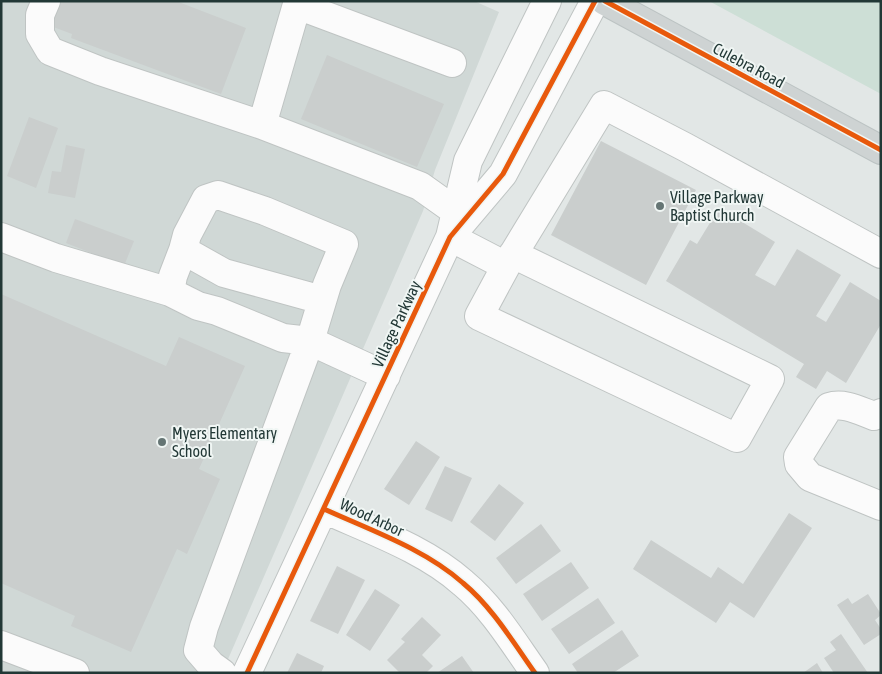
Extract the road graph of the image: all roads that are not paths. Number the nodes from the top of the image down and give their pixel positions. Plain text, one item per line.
1 (46, 1) edge
2 (547, 1) edge
3 (595, 1) edge
4 (605, 1) edge
5 (298, 3) edge
6 (452, 63) dead end
7 (262, 125) junction
8 (881, 150) edge
9 (457, 222) junction
10 (1, 237) edge
11 (184, 250) junction
12 (881, 254) edge
13 (510, 260) junction
14 (170, 292) junction
15 (322, 300) junction
16 (310, 341) junction
17 (386, 376) junction
18 (881, 413) edge
19 (881, 506) edge
20 (324, 509) junction
21 (1, 645) edge
22 (75, 673) edge
23 (222, 673) edge
24 (247, 673) edge
25 (535, 673) edge

1 - 7 street
2 - 9 street, Village Parkway
3 - 9 street, Village Parkway
4 - 8 main road, Culebra Road
5 - 6 street
5 - 7 street
7 - 9 street
9 - 13 street
9 - 17 street, Village Parkway
10 - 14 street
11 - 14 street
11 - 15 street
11 - 15 street
12 - 13 street
13 - 13 street
14 - 16 street
15 - 16 street
16 - 17 street
16 - 23 street
17 - 20 street, Village Parkway
18 - 19 street
20 - 24 street, Village Parkway
20 - 25 street, Wood Arbor
21 - 22 street

